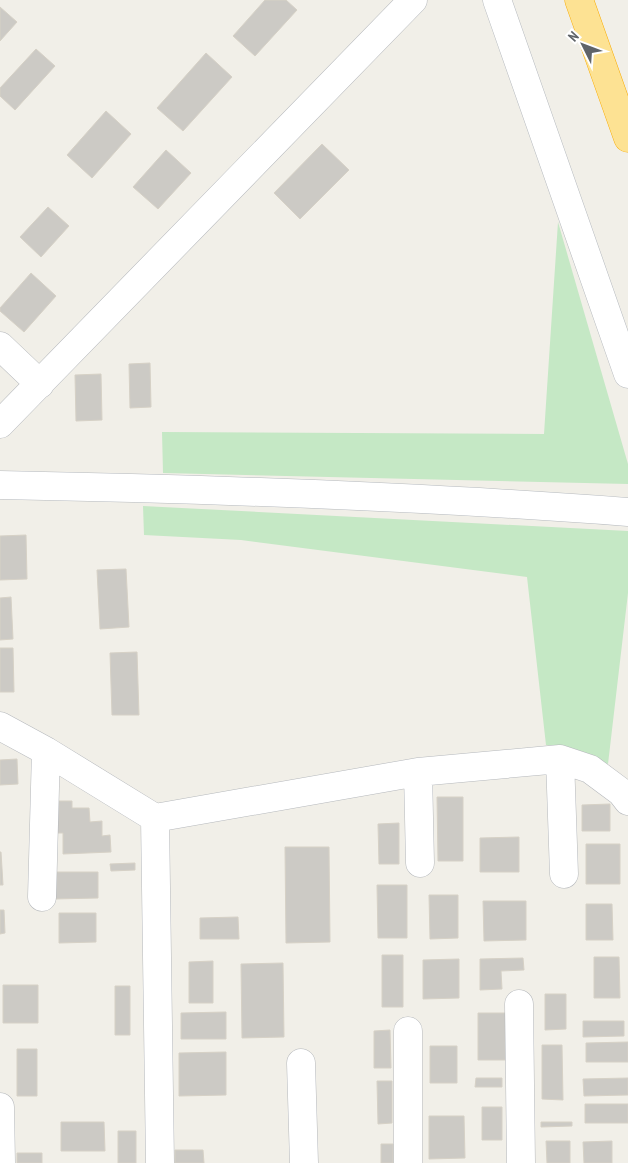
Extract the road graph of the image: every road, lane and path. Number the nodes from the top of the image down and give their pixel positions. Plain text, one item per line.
1 (412, 0) edge
2 (497, 0) edge
3 (579, 0) edge
4 (628, 138) edge
5 (0, 346) edge
6 (628, 374) edge
7 (40, 384) junction
8 (0, 424) edge
9 (0, 485) edge
10 (628, 512) edge
11 (0, 726) edge
12 (46, 751) junction
13 (560, 759) junction
14 (418, 772) junction
15 (628, 801) edge
16 (155, 818) junction
17 (420, 863) dead end
18 (564, 874) dead end
19 (42, 897) dead end
20 (519, 1004) dead end
21 (408, 1031) dead end
22 (301, 1063) dead end
23 (0, 1107) edge
24 (1, 1163) edge
25 (160, 1163) edge
26 (304, 1163) edge
27 (408, 1163) edge
28 (521, 1163) edge

1 - 7 street
2 - 6 street
3 - 4 highway
5 - 7 street
7 - 8 street
9 - 10 street
11 - 12 street
12 - 16 street
12 - 19 street
13 - 14 street
13 - 15 street
13 - 18 street
14 - 16 street
14 - 17 street
16 - 25 street
20 - 28 street
21 - 27 street
22 - 26 street
23 - 24 street

